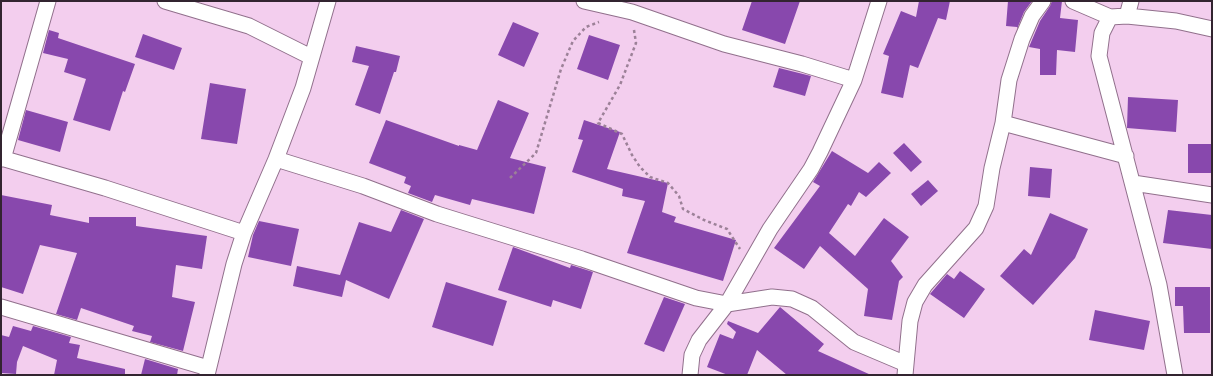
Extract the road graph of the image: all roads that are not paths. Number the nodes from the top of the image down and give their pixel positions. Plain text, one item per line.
1 (48, 1) edge
2 (165, 1) edge
3 (328, 1) edge
4 (584, 1) edge
5 (879, 1) edge
6 (1043, 1) edge
7 (1073, 1) edge
8 (1131, 1) edge
9 (1110, 16) junction
10 (1127, 16) junction
11 (1212, 29) edge
12 (311, 58) junction
13 (854, 80) junction
14 (1003, 123) junction
15 (1126, 156) junction
16 (2, 159) edge
17 (276, 159) junction
18 (1133, 183) junction
19 (1212, 195) edge
20 (244, 232) junction
21 (727, 304) junction
22 (1, 307) edge
23 (905, 370) edge
24 (207, 372) edge
25 (690, 375) edge
26 (1175, 375) edge

1 - 16 street
2 - 12 street
3 - 12 street
4 - 13 street
5 - 13 street
6 - 14 street
7 - 9 street
8 - 10 street
9 - 10 street
9 - 15 street
10 - 11 street
12 - 17 street
13 - 21 street
14 - 15 street
14 - 23 street
15 - 18 street
16 - 20 street
17 - 20 street
17 - 21 street
18 - 19 street
18 - 26 street
20 - 24 street
21 - 23 street
21 - 25 street
22 - 24 street

